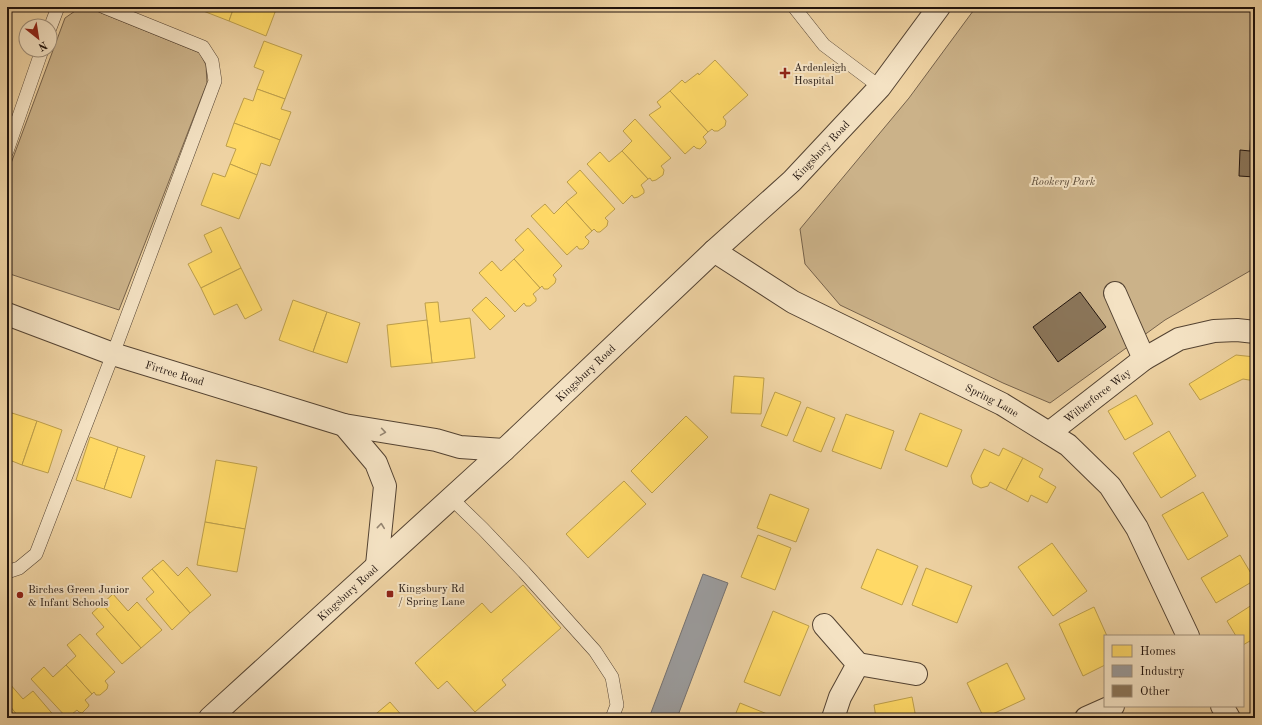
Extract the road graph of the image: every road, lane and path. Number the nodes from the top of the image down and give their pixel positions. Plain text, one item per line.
1 (58, 7) edge
2 (104, 7) edge
3 (794, 7) edge
4 (939, 7) edge
5 (54, 18) edge
6 (39, 58) edge
7 (880, 87) junction
8 (7, 151) edge
9 (714, 252) junction
10 (1115, 292) dead end
11 (7, 314) edge
12 (1255, 332) edge
13 (113, 354) junction
14 (1144, 359) junction
15 (344, 425) junction
16 (1049, 433) junction
17 (504, 450) junction
18 (451, 498) junction
19 (377, 565) junction
20 (7, 572) edge
21 (824, 625) dead end
22 (1188, 635) edge
23 (858, 664) junction
24 (916, 674) dead end
25 (1111, 707) edge
26 (1223, 707) edge
27 (210, 718) edge
28 (612, 718) edge
29 (832, 718) edge
30 (1086, 718) edge
31 (1229, 718) edge

1 - 5 lane
2 - 13 lane
3 - 7 lane
4 - 7 street, Kingsbury Road
6 - 8 lane
7 - 9 street, Kingsbury Road
9 - 16 street, Spring Lane
9 - 17 street, Kingsbury Road
10 - 14 street
11 - 13 street, Firtree Road
12 - 14 street, Wilberforce Way
13 - 15 street, Firtree Road
13 - 20 lane
14 - 16 street, Wilberforce Way
15 -> 17 street, Firtree Road
19 -> 15 street
16 - 22 street, Spring Lane
17 - 18 street, Kingsbury Road
18 - 19 street, Kingsbury Road
18 - 28 lane
19 - 27 street, Kingsbury Road
21 - 23 street
23 - 24 street
23 - 29 street
25 - 30 street
26 - 31 street

